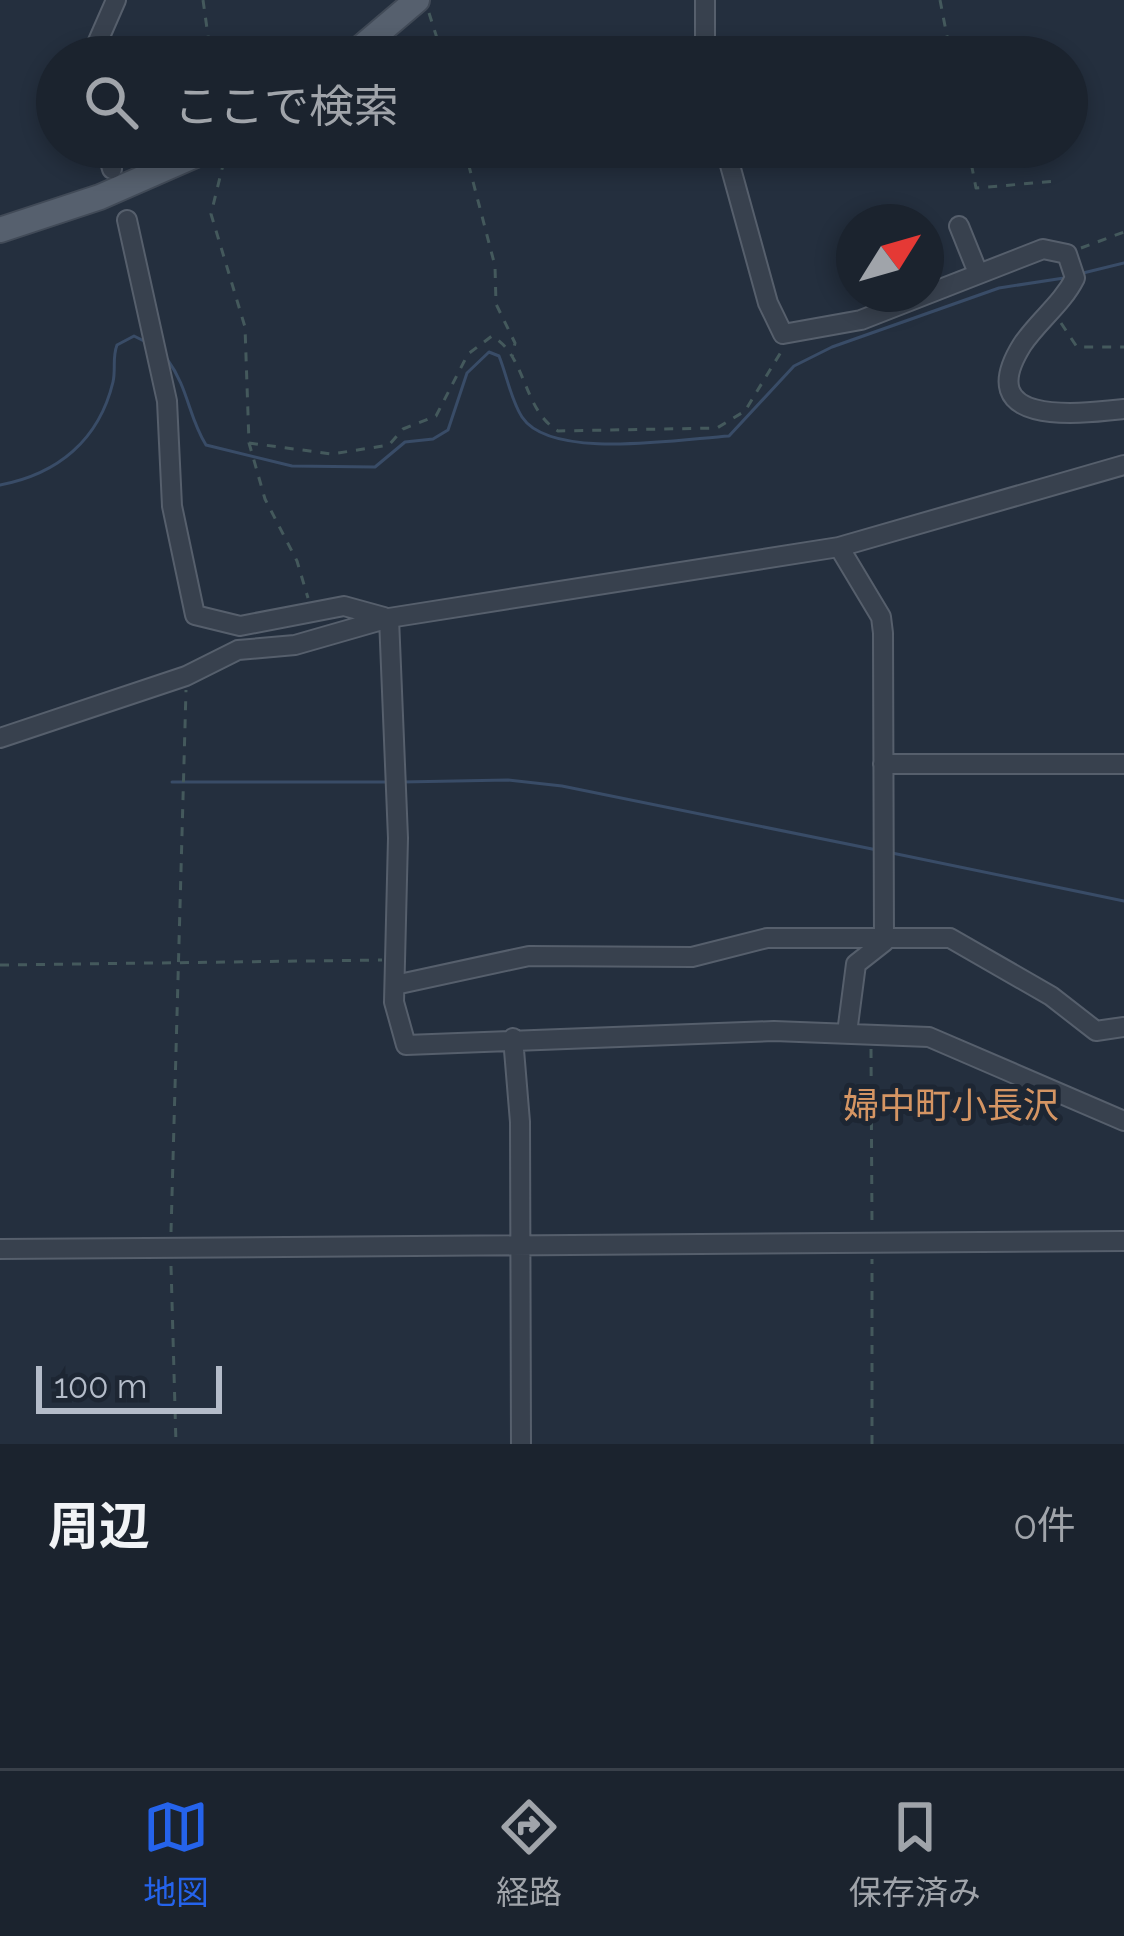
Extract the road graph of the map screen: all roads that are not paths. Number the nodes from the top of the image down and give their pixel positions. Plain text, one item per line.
1 (116, 0) edge
2 (420, 0) edge
3 (705, 0) edge
4 (100, 36) edge
5 (376, 36) edge
6 (705, 36) edge
7 (166, 168) edge
8 (731, 168) edge
9 (127, 220) dead end
10 (959, 226) dead end
11 (0, 230) edge
12 (978, 273) junction
13 (1124, 409) edge
14 (1124, 465) edge
15 (839, 547) junction
16 (389, 618) junction
17 (0, 737) edge
18 (883, 764) junction
19 (1124, 764) edge
20 (884, 942) junction
21 (395, 986) junction
22 (1124, 1027) edge
23 (847, 1034) junction
24 (513, 1038) junction
25 (1124, 1121) edge
26 (1124, 1241) edge
27 (520, 1245) junction
28 (0, 1249) edge
29 (521, 1444) edge

1 - 4 street
2 - 5 main road
3 - 6 street
7 - 11 main road
8 - 12 street
9 - 16 street
10 - 12 street
12 - 13 street
14 - 15 street
15 - 16 street
15 - 18 street
16 - 17 street
16 - 21 street
18 - 19 street
18 - 20 street
20 - 21 street
20 - 22 street
20 - 23 street
21 - 24 street
23 - 24 street
23 - 25 street
24 - 27 street
26 - 27 street
27 - 28 street
27 - 29 street

